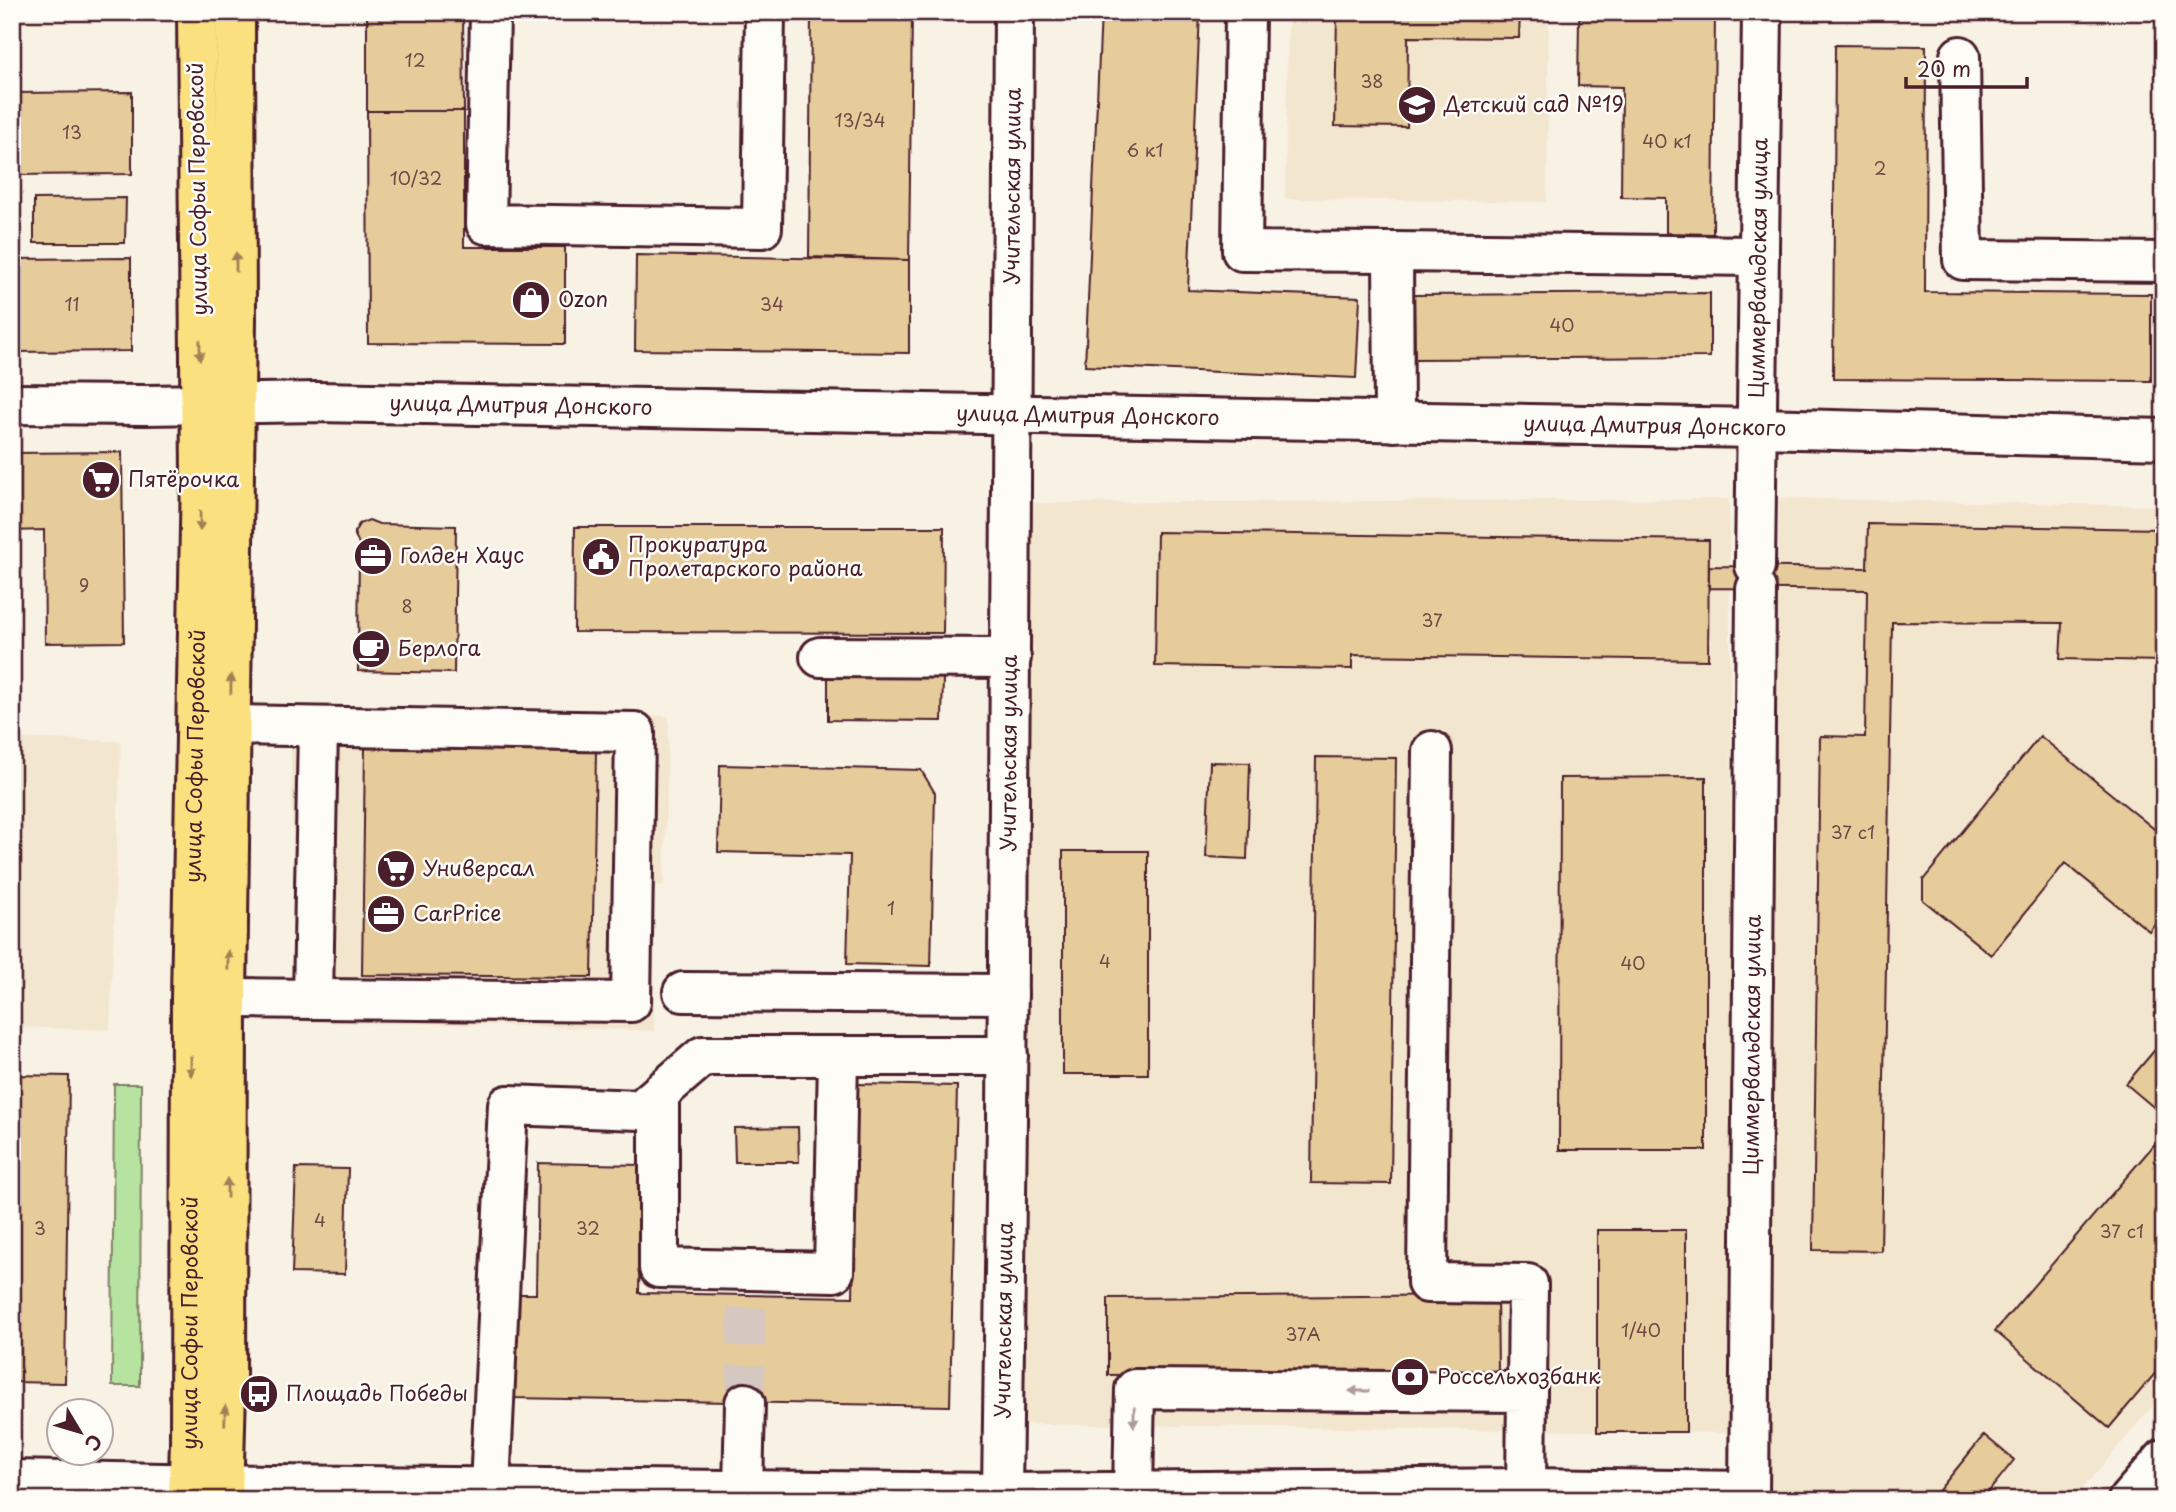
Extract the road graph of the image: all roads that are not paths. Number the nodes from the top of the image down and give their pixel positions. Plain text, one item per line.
1 (197, 12) edge
2 (235, 12) edge
3 (490, 12) edge
4 (765, 12) edge
5 (1014, 12) edge
6 (1245, 12) edge
7 (1762, 12) edge
8 (1960, 56) dead end
9 (1393, 252) junction
10 (1759, 256) junction
11 (2164, 262) edge
12 (12, 404) edge
13 (217, 404) junction
14 (1011, 415) junction
15 (1394, 422) junction
16 (1757, 428) junction
17 (2164, 439) edge
18 (820, 657) dead end
19 (1011, 658) junction
20 (230, 725) junction
21 (318, 728) junction
22 (1432, 751) dead end
23 (683, 992) dead end
24 (1008, 994) junction
25 (227, 998) junction
26 (313, 999) junction
27 (838, 1056) junction
28 (1008, 1056) junction
29 (659, 1094) junction
30 (1527, 1392) junction
31 (745, 1403) tunnel mouth
32 (2164, 1459) edge
33 (12, 1480) edge
34 (489, 1487) junction
35 (1526, 1488) junction
36 (743, 1490) junction
37 (206, 1491) edge
38 (1133, 1492) junction
39 (1002, 1493) junction
40 (1749, 1495) edge
41 (2128, 1500) edge

1 -> 13 main road, улица Софьи Перовской
13 -> 2 main road, улица Софьи Перовской
3 - 4 street
5 - 14 street, Учительская улица
6 - 9 street
7 - 10 street, Циммервальдская улица
8 - 11 street
9 - 10 street
9 - 15 street
10 - 16 street, Циммервальдская улица
12 - 13 street, улица Дмитрия Донского
13 - 14 street, улица Дмитрия Донского
20 -> 13 main road, улица Софьи Перовской
13 -> 37 main road, улица Софьи Перовской
14 - 15 street, улица Дмитрия Донского
14 - 19 street, Учительская улица
15 - 16 street, улица Дмитрия Донского
16 - 17 street, улица Дмитрия Донского
16 - 40 street, Циммервальдская улица
18 - 19 street
19 - 24 street, Учительская улица
20 - 21 street
25 -> 20 main road, улица Софьи Перовской
21 - 26 street
21 - 26 street
22 - 30 street
23 - 24 street
24 - 28 street, Учительская улица
25 - 26 street
37 -> 25 main road, улица Софьи Перовской
27 - 28 street
27 - 29 street
27 - 29 street
28 - 39 street, Учительская улица
29 - 34 street
30 - 35 street
30 -> 38 street
31 - 36 street
32 - 41 street
33 - 37 street
34 - 36 street
34 - 37 street
35 - 38 street
35 - 40 street
36 - 39 street
38 - 39 street

